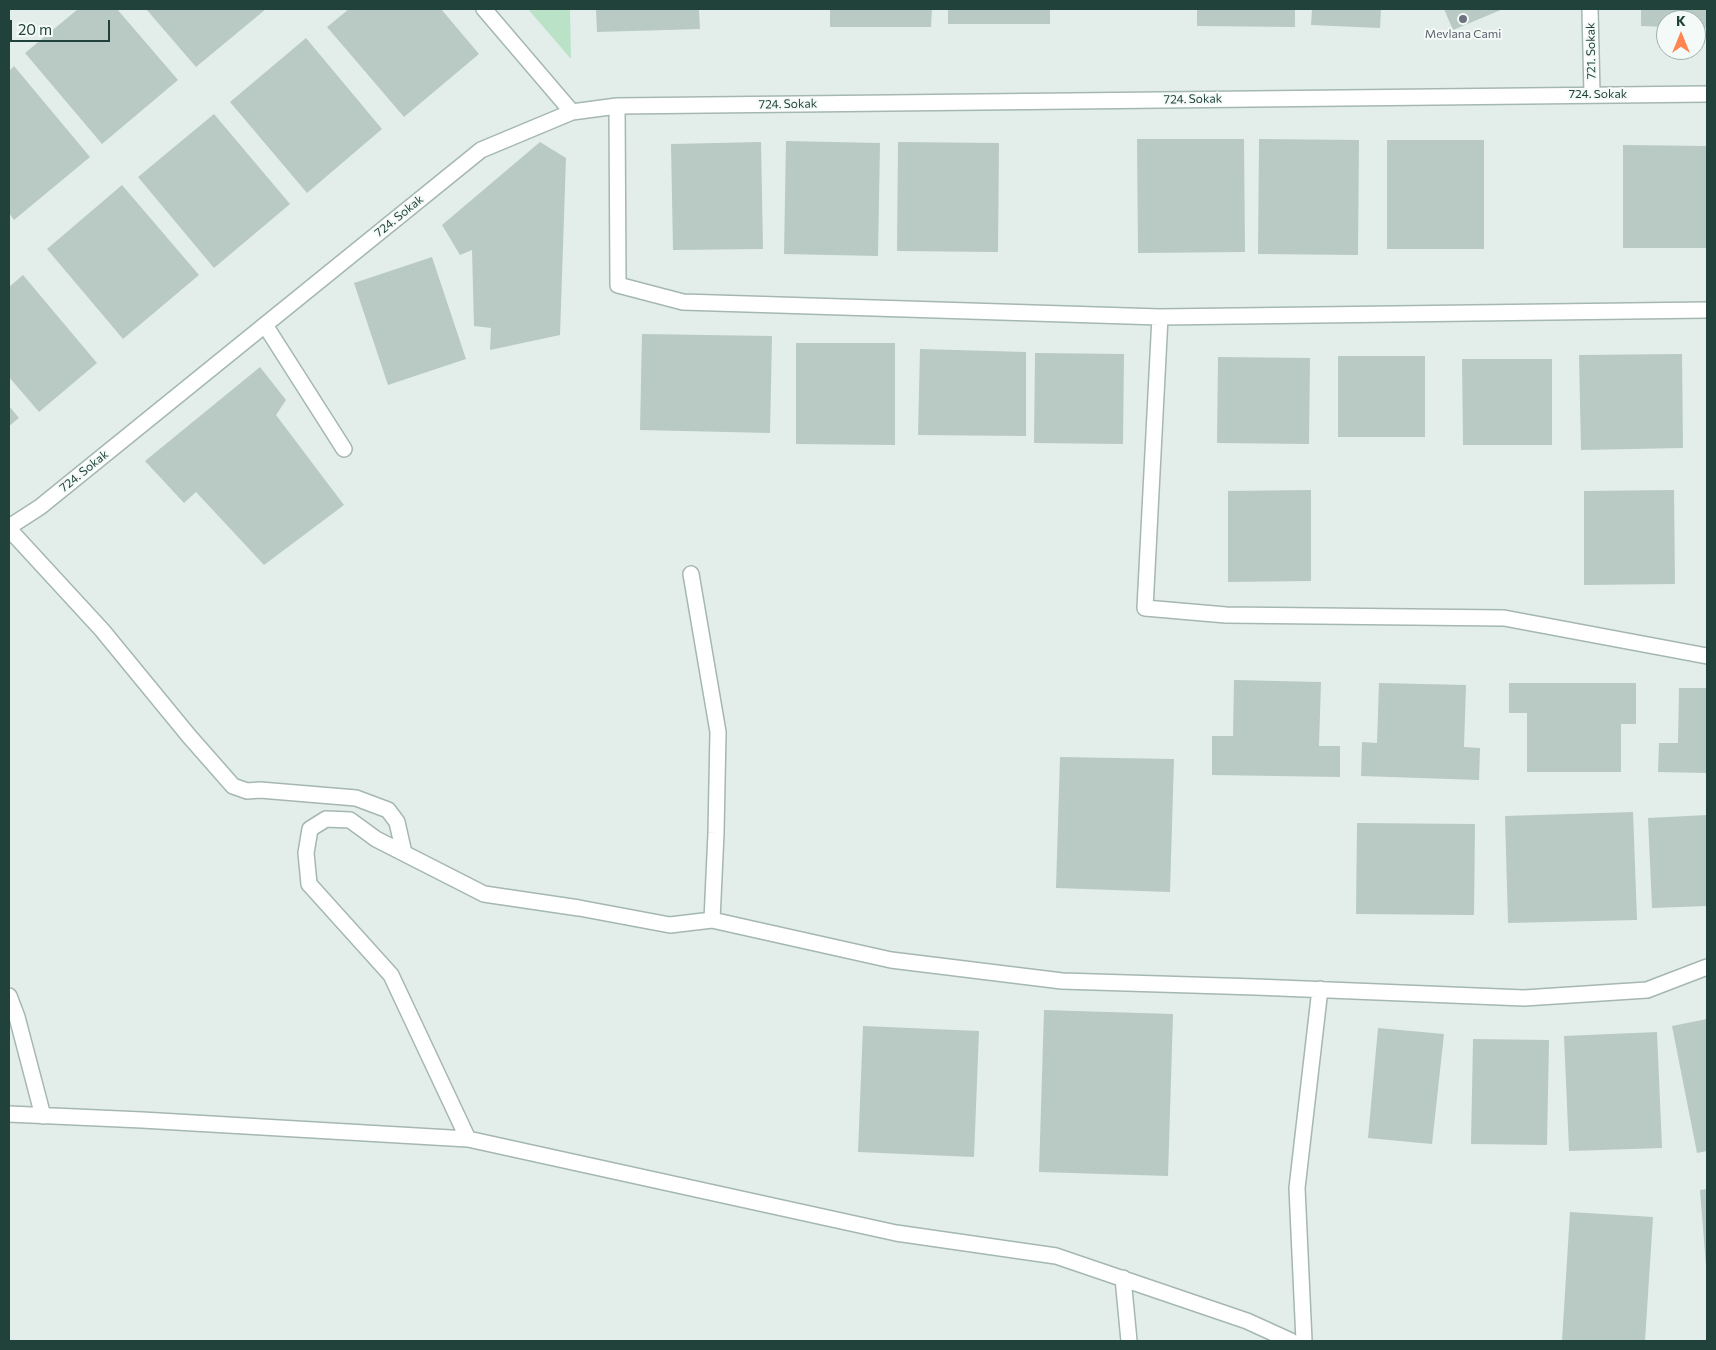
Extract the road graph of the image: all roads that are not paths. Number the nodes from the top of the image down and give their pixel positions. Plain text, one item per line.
1 (484, 9) edge
2 (1590, 9) edge
3 (1592, 94) junction
4 (1707, 94) edge
5 (617, 106) junction
6 (572, 112) junction
7 (1707, 310) edge
8 (1160, 317) junction
9 (265, 325) junction
10 (344, 449) dead end
11 (9, 528) edge
12 (691, 574) dead end
13 (1707, 656) edge
14 (404, 853) junction
15 (712, 920) junction
16 (1707, 967) edge
17 (1320, 989) junction
18 (9, 996) edge
19 (9, 1114) edge
20 (43, 1116) junction
21 (468, 1139) junction
22 (1123, 1278) junction
23 (1129, 1341) edge
24 (1290, 1341) edge
25 (1304, 1341) edge

1 - 6 street
2 - 3 street, 721. Sokak
3 - 4 street, 724. Sokak
3 - 5 street, 724. Sokak
5 - 6 street, 724. Sokak
5 - 8 street
6 - 9 street, 724. Sokak
7 - 8 street
8 - 13 street
9 - 10 street
9 - 11 street, 724. Sokak
11 - 14 street
12 - 15 street
14 - 15 street
14 - 21 street
15 - 17 street
16 - 17 street
17 - 25 street
18 - 20 street
19 - 20 street
20 - 21 street
21 - 22 street
22 - 23 street
22 - 24 street

